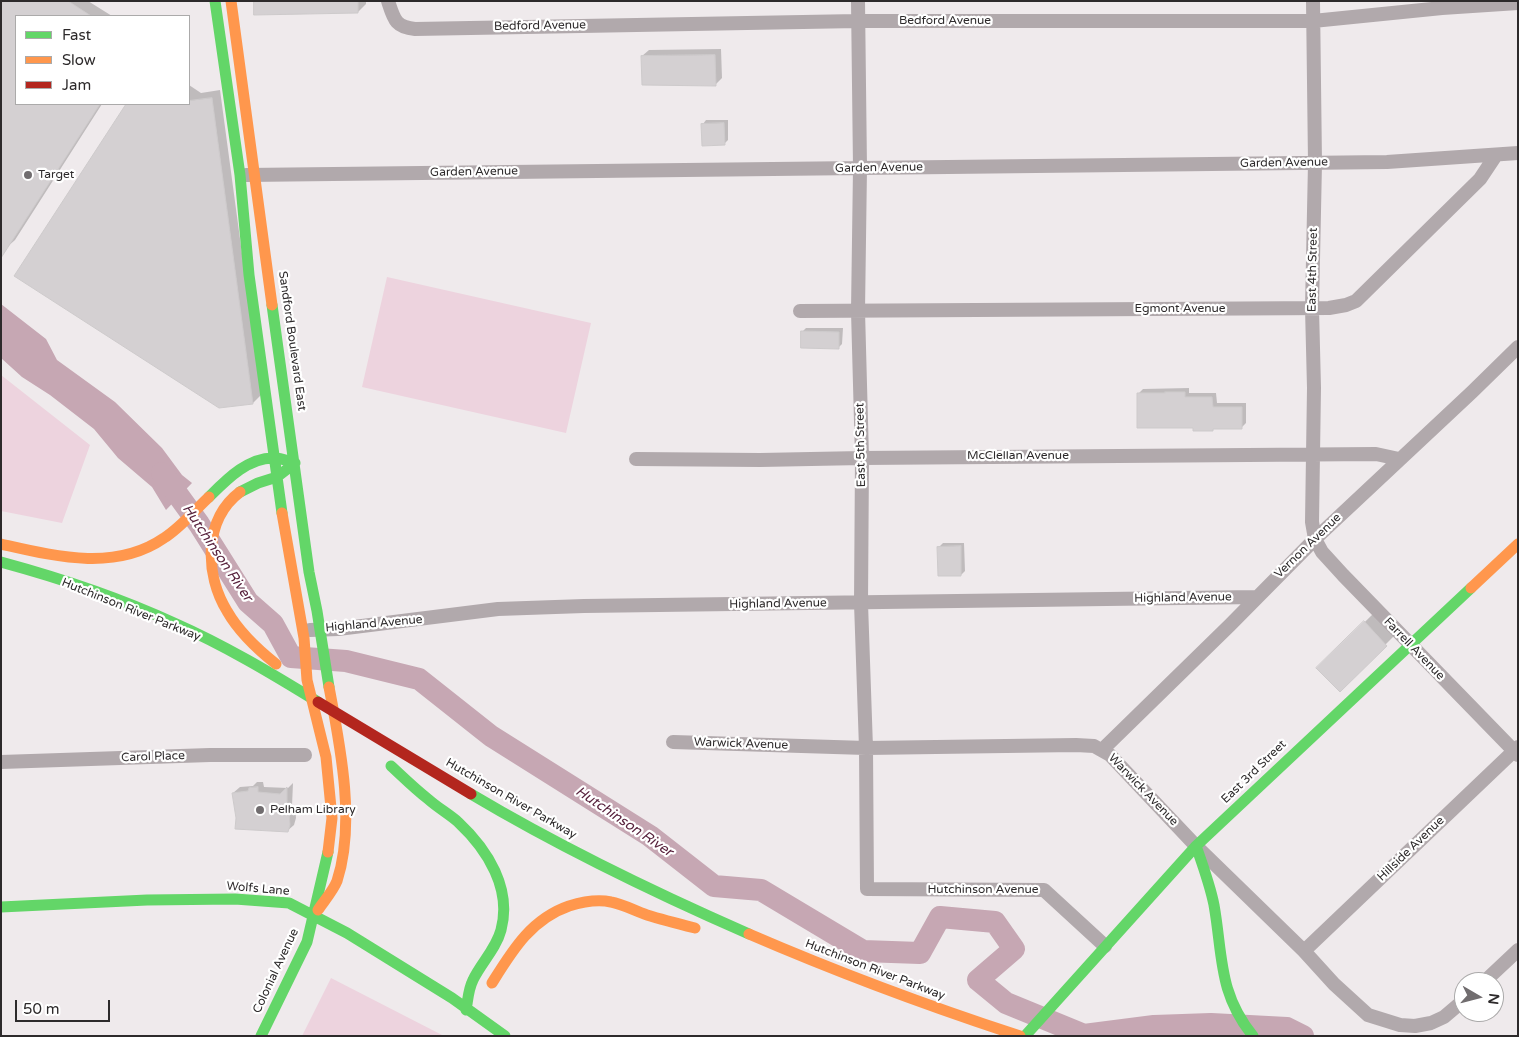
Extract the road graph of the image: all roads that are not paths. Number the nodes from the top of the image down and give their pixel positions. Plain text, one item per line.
1 (215, 1) edge
2 (231, 1) edge
3 (388, 1) edge
4 (858, 1) edge
5 (1313, 1) edge
6 (1518, 3) edge
7 (858, 21) junction
8 (1313, 21) junction
9 (1518, 153) edge
10 (1496, 155) junction
11 (1315, 163) junction
12 (860, 168) junction
13 (254, 175) junction
14 (240, 176) junction
15 (1312, 308) junction
16 (800, 311) dead end
17 (858, 311) junction
18 (1518, 347) edge
19 (1312, 454) junction
20 (274, 458) junction
21 (862, 458) junction
22 (636, 459) dead end
23 (1399, 459) junction
24 (295, 462) junction
25 (276, 478) junction
26 (1314, 539) junction
27 (1, 544) edge
28 (1518, 544) edge
29 (1, 562) edge
30 (1256, 597) junction
31 (861, 603) junction
32 (320, 633) junction
33 (303, 635) junction
34 (1410, 645) junction
35 (281, 674) junction
36 (328, 684) joint
37 (303, 713) dead end
38 (351, 742) dead end
39 (673, 742) dead end
40 (866, 748) junction
41 (1102, 750) junction
42 (1516, 751) edge
43 (305, 755) dead end
44 (1, 762) edge
45 (446, 798) dead end
46 (1196, 846) junction
47 (867, 889) joint
48 (622, 893) dead end
49 (1, 907) edge
50 (313, 917) junction
51 (1105, 946) junction
52 (1518, 950) edge
53 (1304, 952) junction
54 (1495, 972) edge
55 (1454, 1008) edge
56 (466, 1010) junction
57 (261, 1036) edge
58 (505, 1036) edge
59 (1020, 1036) edge
60 (1025, 1036) edge
61 (1253, 1036) edge

1 - 14 main road
2 - 13 main road, Sandford Boulevard East
3 - 7 street, Bedford Avenue
4 - 7 street, East 5th Street
5 - 8 street, East 4th Street
6 - 8 street, Bedford Avenue
7 - 8 street, Bedford Avenue
7 - 12 street, East 5th Street
8 - 11 street, East 4th Street
9 - 10 street, Garden Avenue
10 - 11 street, Garden Avenue
10 - 15 street, Egmont Avenue
11 - 12 street, Garden Avenue
11 - 15 street, East 4th Street
12 - 13 street, Garden Avenue
12 - 17 street, East 5th Street
13 - 14 street, Garden Avenue
13 - 24 main road, Sandford Boulevard East
14 - 20 main road
15 - 17 street, Egmont Avenue
15 - 19 street, East 4th Street
16 - 17 street, Egmont Avenue
17 - 21 street, East 5th Street
18 - 23 street, Vernon Avenue
19 - 21 street, McClellan Avenue
19 - 23 street, McClellan Avenue
19 - 26 street, East 4th Street
20 - 24 main road
20 - 25 main road
20 - 27 main road
21 - 22 street, McClellan Avenue
21 - 31 street, East 5th Street
23 - 26 street, Vernon Avenue
24 - 25 main road
24 - 32 main road, Sandford Boulevard East
25 - 33 main road
25 - 35 main road
26 - 30 street, Vernon Avenue
26 - 34 street, Farrell Avenue
28 - 34 main road, East 3rd Street
29 - 35 main road, Hutchinson River Parkway
30 - 31 street, Highland Avenue
30 - 41 street, Vernon Avenue
31 - 32 street, Highland Avenue
31 - 40 street, East 5th Street
32 - 33 street, Highland Avenue
32 - 36 main road, Sandford Boulevard East
33 - 50 main road, Colonial Avenue
34 - 42 street, Farrell Avenue
34 - 46 main road, East 3rd Street
35 - 59 main road, Hutchinson River Parkway
36 - 50 main road, Colonial Avenue
37 - 38 main road
39 - 40 street, Warwick Avenue
40 - 41 street, Warwick Avenue
40 - 47 street, East 5th Street
41 - 46 street, Warwick Avenue
42 - 53 street, Hillside Avenue
43 - 44 street, Carol Place
45 - 56 main road
46 - 51 main road, East 3rd Street
46 - 53 street, Warwick Avenue
46 - 61 main road
47 - 51 street, Hutchinson Avenue
48 - 56 main road
49 - 50 main road, Wolfs Lane
50 - 56 main road, Wolfs Lane
50 - 57 main road, Colonial Avenue
51 - 60 main road, East 3rd Street
52 - 54 street
53 - 55 street, Warwick Avenue
56 - 58 main road, Wolfs Lane

